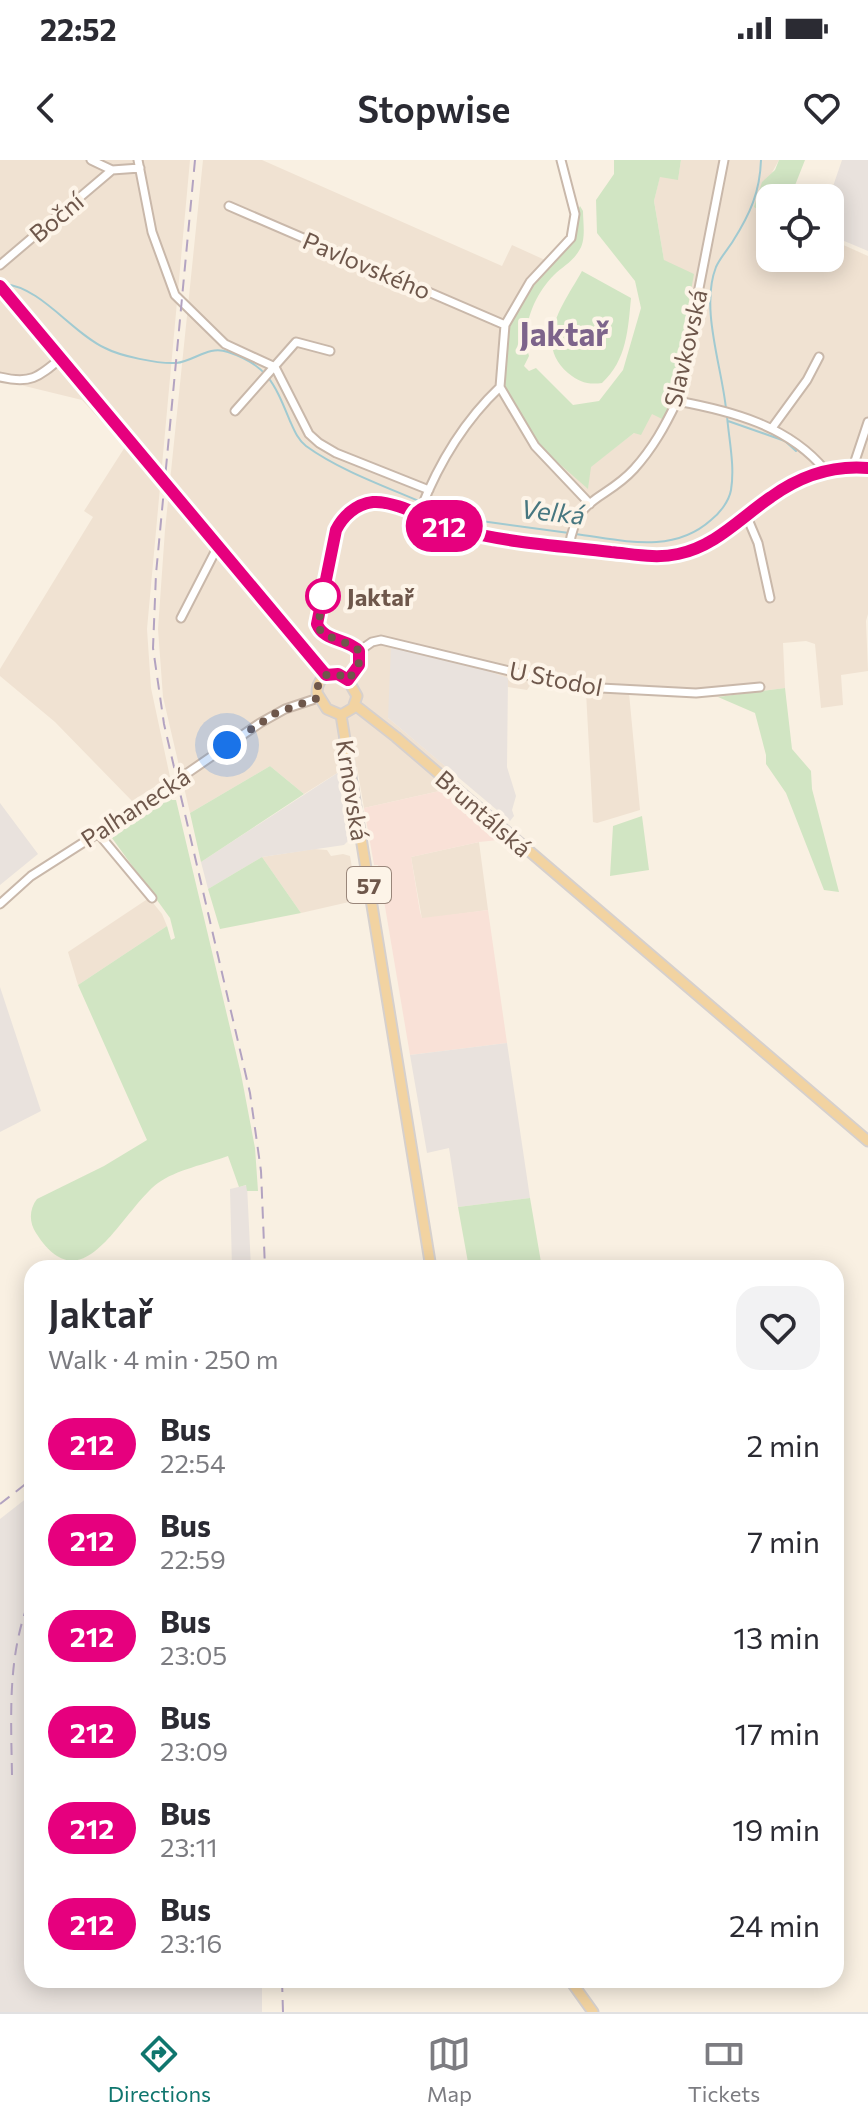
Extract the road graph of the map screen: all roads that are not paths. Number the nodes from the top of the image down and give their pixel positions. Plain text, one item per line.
1 (91, 160) edge
2 (561, 160) edge
3 (724, 160) edge
4 (139, 164) edge
5 (112, 170) junction
6 (229, 206) dead end
7 (0, 265) edge
8 (3, 289) edge
9 (505, 325) junction
10 (330, 351) dead end
11 (819, 357) dead end
12 (61, 358) junction
13 (271, 371) junction
14 (0, 377) edge
15 (500, 387) junction
16 (677, 401) junction
17 (235, 411) dead end
18 (868, 422) edge
19 (772, 428) junction
20 (853, 467) junction
21 (868, 468) edge
22 (825, 470) junction
23 (428, 493) junction
24 (590, 504) junction
25 (419, 513) junction
26 (747, 517) junction
27 (569, 543) junction
28 (218, 546) junction
29 (770, 598) dead end
30 (181, 618) dead end
31 (359, 651) junction
32 (326, 675) junction
33 (348, 680) junction
34 (760, 687) dead end
35 (318, 698) junction
36 (355, 705) junction
37 (341, 715) junction
38 (97, 832) junction
39 (152, 898) dead end
40 (0, 904) edge
41 (868, 1141) edge
42 (430, 1260) edge
43 (576, 1988) edge
44 (593, 2012) edge

1 - 5 street
2 - 9 street
3 - 16 street, Slavkovská
4 - 5 street
4 - 13 street
5 - 7 street, Boční
6 - 9 street, Pavlovského
8 - 12 main road
9 - 15 street
10 - 13 street
11 - 19 street
12 - 14 street
12 - 28 main road
13 - 17 street
13 - 23 street
15 - 23 street
15 - 24 street
16 - 19 street
16 - 24 street, Slavkovská
18 - 20 street
19 - 22 street
20 - 21 street
20 - 22 street
22 - 26 street
23 - 25 street
24 - 27 street, Slavkovská
25 - 27 street
25 - 31 street
26 - 27 street
26 - 29 street
28 - 30 street
28 - 32 main road
31 - 33 street
31 - 34 street, U Stodol
32 - 33 main road
32 - 35 main road
33 - 36 main road, Krnovská
35 - 37 main road, Krnovská
35 - 38 street, Palhanecká
36 - 37 main road, Krnovská
36 - 41 main road, Bruntálská
37 - 42 main road, Krnovská / 57
38 - 39 street
38 - 40 street, Palhanecká
43 - 44 main road

